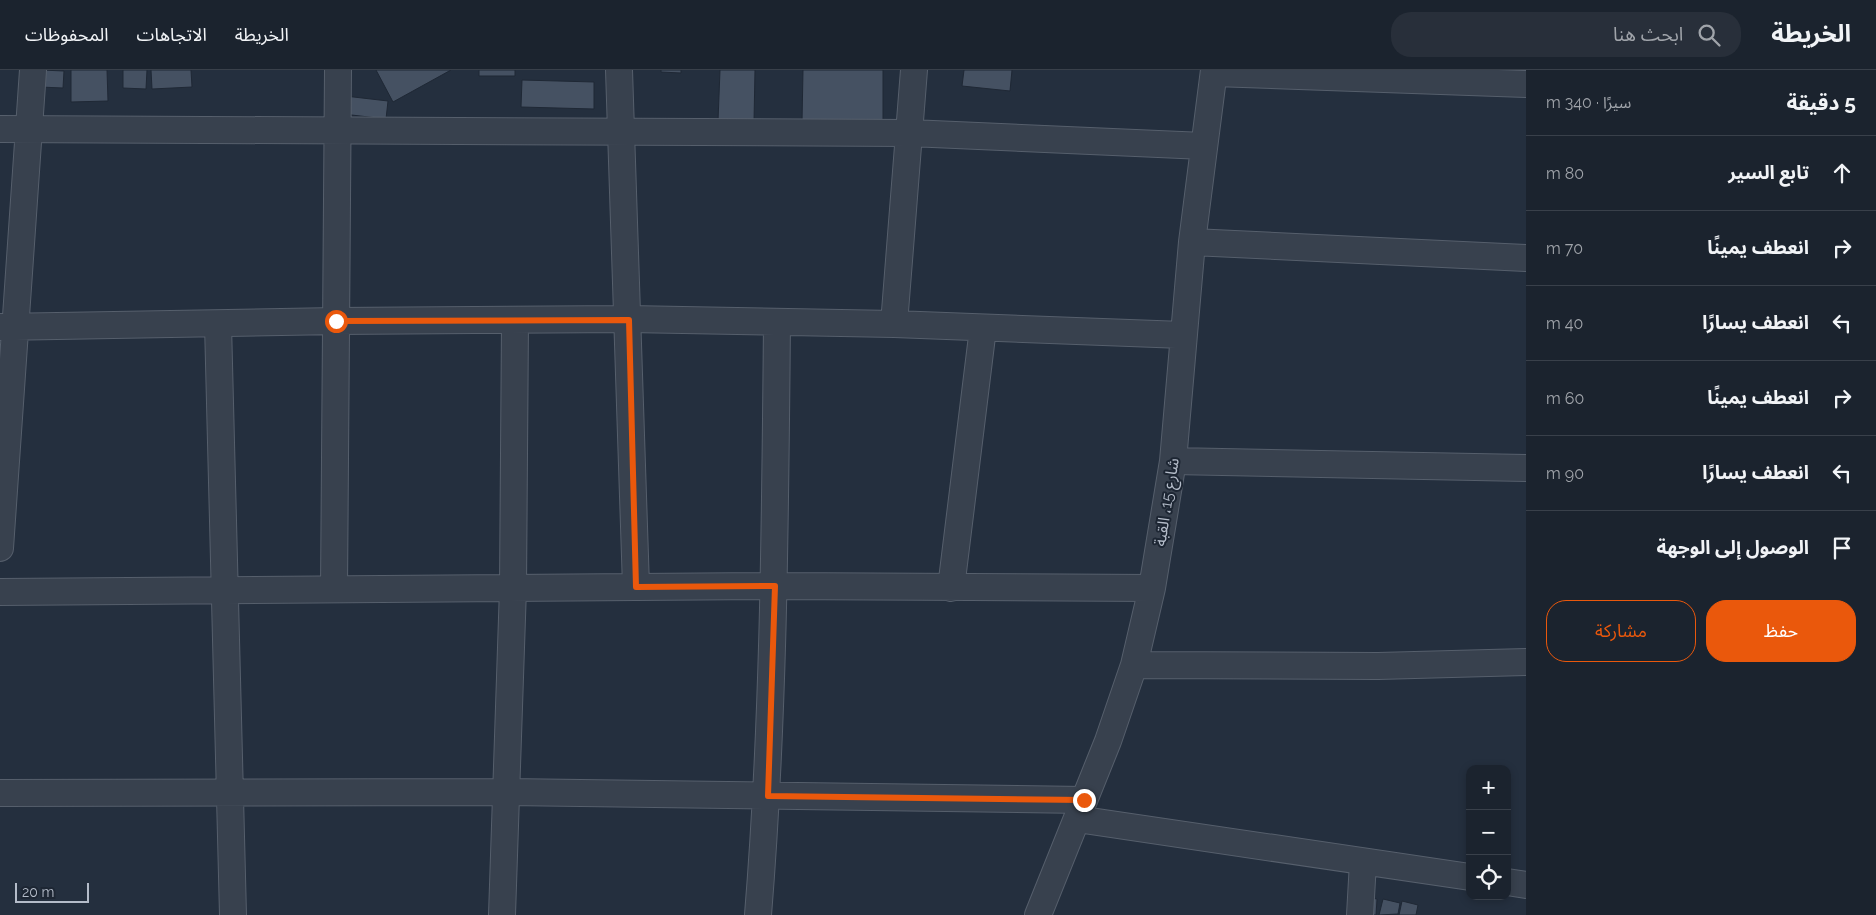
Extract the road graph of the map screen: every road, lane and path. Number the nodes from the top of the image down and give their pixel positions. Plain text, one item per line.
1 (33, 70) edge
2 (338, 70) edge
3 (619, 70) edge
4 (914, 70) edge
5 (1214, 71) edge
6 (1526, 84) edge
7 (0, 129) edge
8 (338, 129) junction
9 (28, 130) junction
10 (620, 130) junction
11 (910, 133) junction
12 (1204, 146) junction
13 (1192, 242) junction
14 (1526, 258) edge
15 (629, 320) junction
16 (336, 321) junction
17 (515, 321) junction
18 (777, 323) junction
19 (218, 324) junction
20 (894, 324) junction
21 (8, 327) edge
22 (982, 328) junction
23 (1183, 335) junction
24 (1173, 461) junction
25 (1526, 468) edge
26 (0, 548) edge
27 (775, 586) junction
28 (636, 587) junction
29 (334, 588) junction
30 (513, 588) junction
31 (951, 588) junction
32 (1152, 588) junction
33 (224, 590) junction
34 (0, 592) edge
35 (1526, 662) edge
36 (1134, 665) junction
37 (230, 791) junction
38 (508, 792) junction
39 (0, 793) edge
40 (768, 796) junction
41 (1080, 810) junction
42 (1363, 862) junction
43 (1466, 876) edge
44 (1511, 883) edge
45 (1526, 885) edge
46 (233, 915) edge
47 (502, 915) edge
48 (758, 915) edge
49 (1038, 915) edge
50 (1360, 915) edge

1 - 9 street
2 - 8 street
3 - 10 street
4 - 11 street
5 - 6 street
5 - 12 street, شارع 15، القبة
7 - 9 street
8 - 9 street
8 - 10 street
8 - 16 street
9 - 21 street
10 - 11 street
10 - 15 street
11 - 12 street
11 - 20 street
12 - 13 street, شارع 15، القبة
13 - 14 street
13 - 23 street, شارع 15، القبة
15 - 17 street
15 - 18 street
15 - 28 street
16 - 17 street
16 - 19 street
16 - 29 street
17 - 30 street
18 - 20 street
18 - 27 street
19 - 21 street
19 - 33 street
20 - 22 street
21 - 26 street
22 - 23 street
22 - 31 street
23 - 24 street, شارع 15، القبة
24 - 25 street
24 - 32 street, شارع 15، القبة
27 - 28 street
27 - 31 street
27 - 40 street
28 - 30 street
29 - 30 street
29 - 33 street
30 - 38 street
31 - 32 street
32 - 36 street, شارع 15، القبة
33 - 34 street
33 - 37 street
35 - 36 street
36 - 41 street, شارع 15، القبة
37 - 38 street
37 - 39 street
37 - 46 street
38 - 40 street
38 - 47 street
40 - 41 street
40 - 48 street
41 - 42 street
41 - 49 street, شارع 15، القبة
42 - 43 street
42 - 50 street
44 - 45 street

